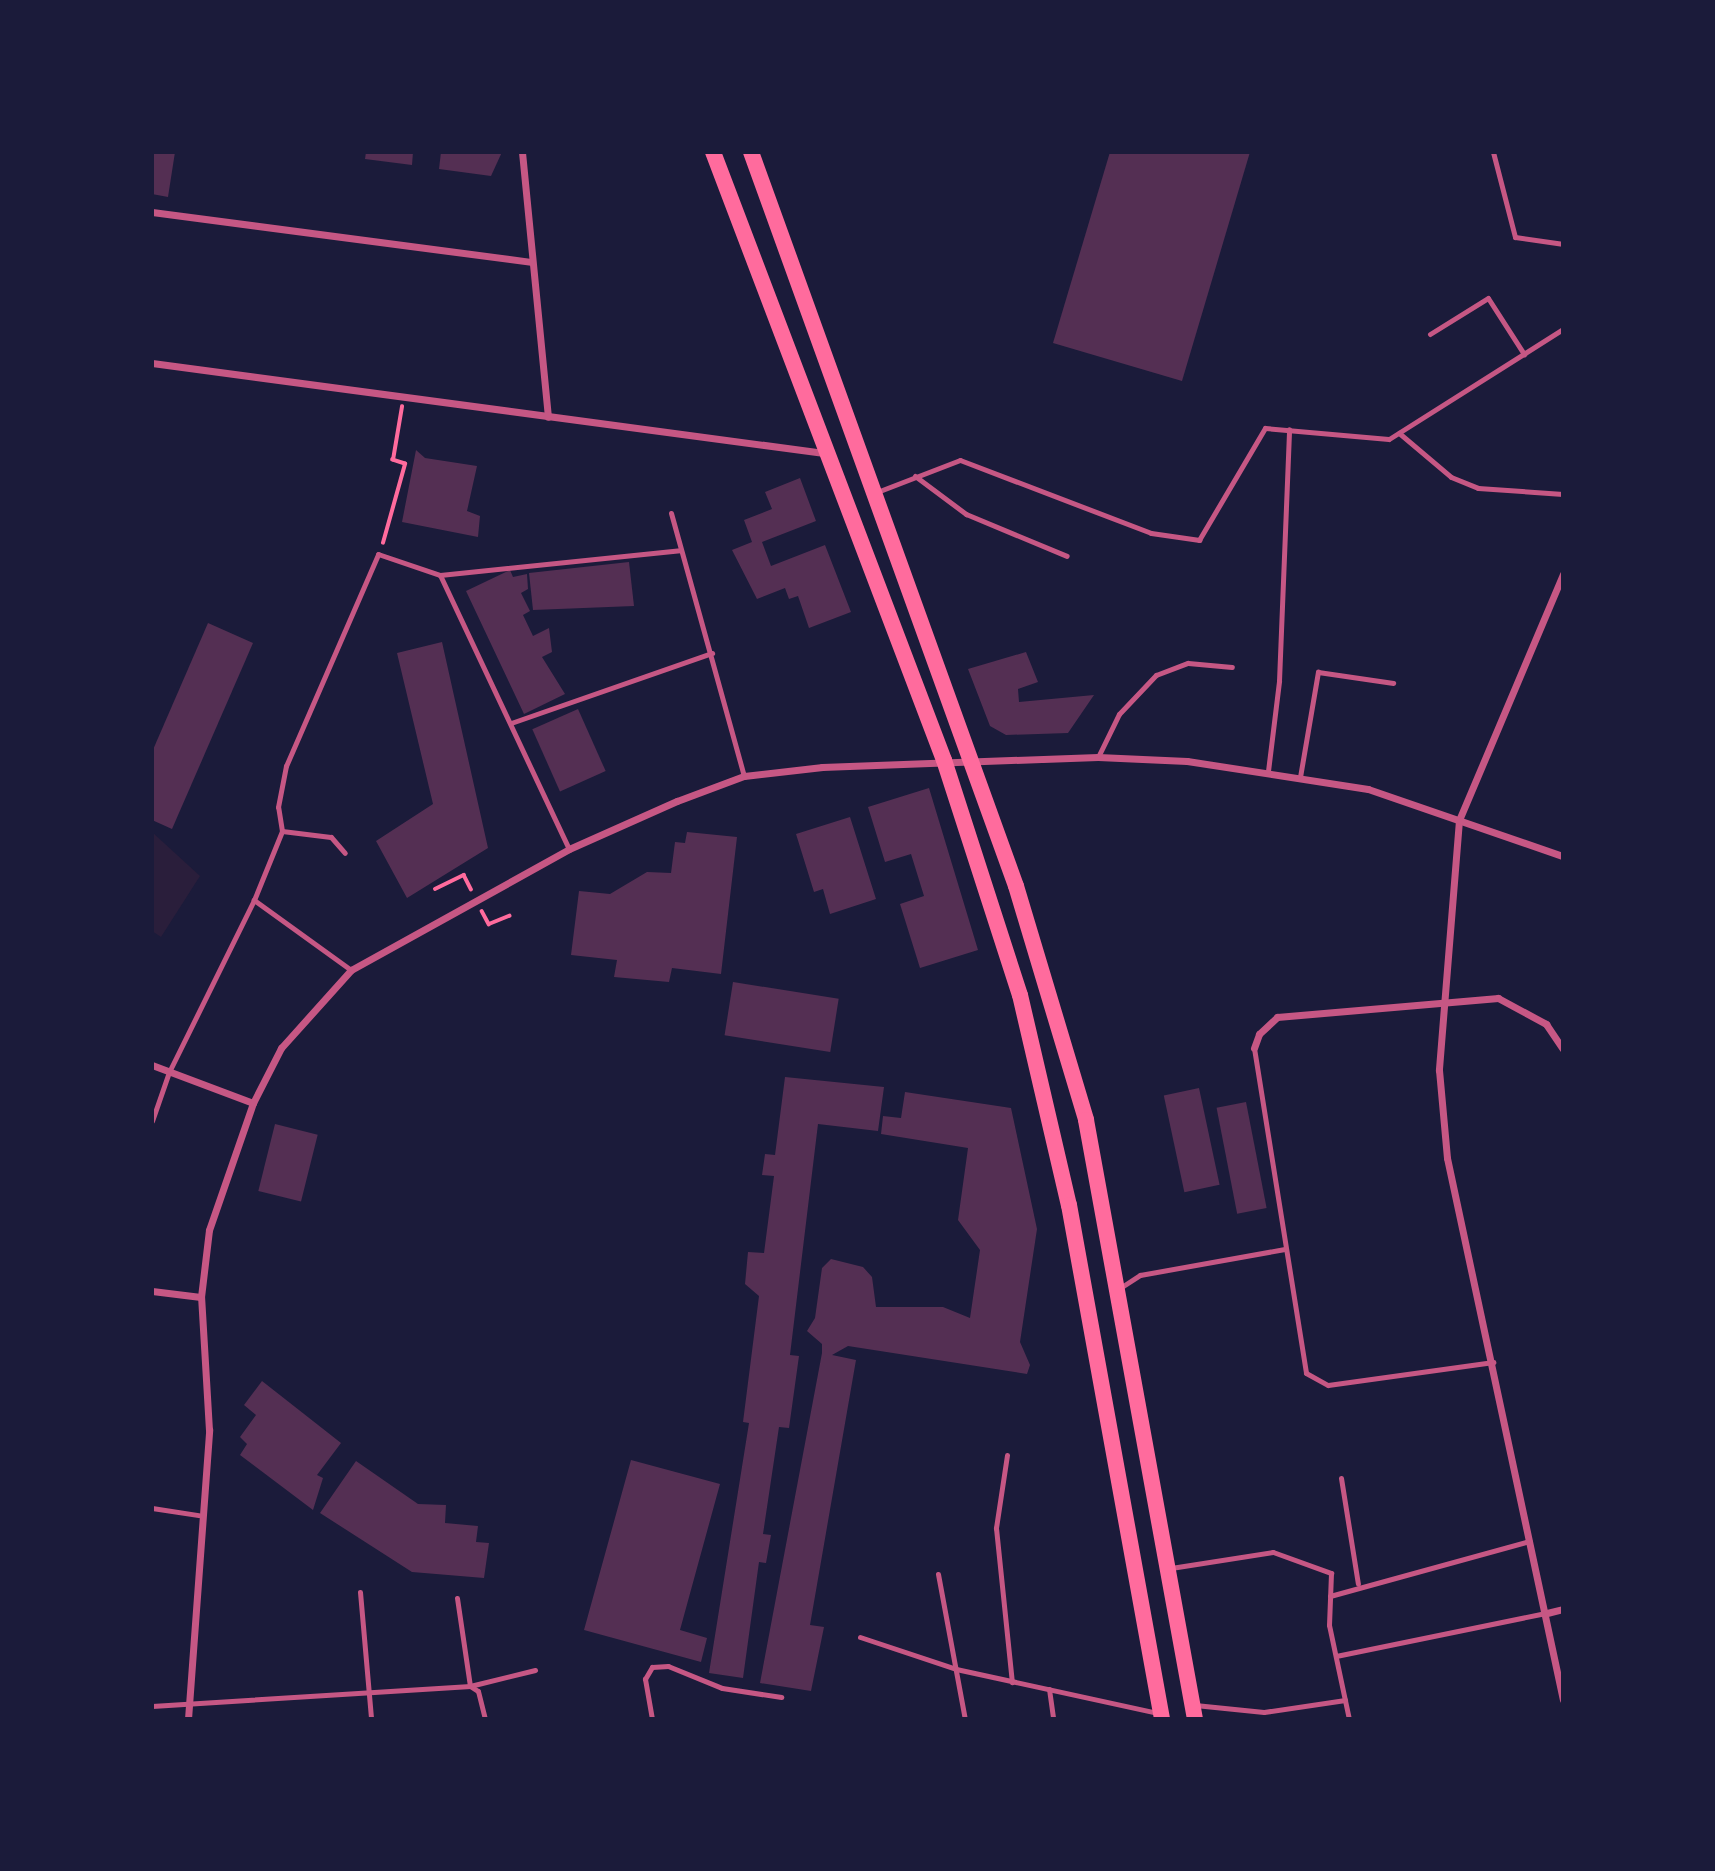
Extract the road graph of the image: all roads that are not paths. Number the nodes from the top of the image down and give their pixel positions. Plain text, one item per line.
1 (522, 152) edge
2 (713, 152) edge
3 (751, 152) edge
4 (1493, 152) edge
5 (152, 212) edge
6 (1563, 244) edge
7 (531, 262) junction
8 (1563, 329) edge
9 (1430, 334) dead end
10 (1524, 354) junction
11 (152, 363) edge
12 (548, 417) junction
13 (1289, 429) junction
14 (1399, 433) junction
15 (824, 453) junction
16 (915, 476) junction
17 (873, 494) junction
18 (1563, 494) edge
19 (671, 513) dead end
20 (680, 550) junction
21 (1067, 556) dead end
22 (1563, 574) edge
23 (440, 575) junction
24 (712, 653) junction
25 (1232, 667) dead end
26 (1393, 683) dead end
27 (510, 723) junction
28 (1098, 757) junction
29 (944, 760) junction
30 (970, 761) junction
31 (1268, 771) junction
32 (744, 776) junction
33 (1300, 777) junction
34 (1459, 820) junction
35 (282, 831) junction
36 (569, 849) junction
37 (345, 853) dead end
38 (1563, 856) edge
39 (254, 900) junction
40 (351, 970) junction
41 (1441, 999) junction
42 (1254, 1048) joint
43 (1563, 1049) edge
44 (152, 1065) edge
45 (169, 1072) junction
46 (253, 1103) junction
47 (152, 1121) edge
48 (1285, 1249) junction
49 (1119, 1288) junction
50 (152, 1291) edge
51 (201, 1297) junction
52 (1493, 1362) junction
53 (1007, 1455) dead end
54 (1341, 1478) dead end
55 (152, 1508) edge
56 (198, 1516) junction
57 (1531, 1540) junction
58 (1168, 1569) junction
59 (938, 1574) dead end
60 (1358, 1584) junction
61 (360, 1591) dead end
62 (1330, 1596) junction
63 (457, 1598) dead end
64 (1563, 1609) edge
65 (1547, 1613) junction
66 (860, 1637) dead end
67 (1336, 1656) junction
68 (956, 1669) junction
69 (536, 1670) dead end
70 (1012, 1682) junction
71 (470, 1686) junction
72 (1049, 1689) junction
73 (369, 1692) junction
74 (781, 1697) dead end
75 (1345, 1700) junction
76 (1563, 1700) edge
77 (152, 1706) edge
78 (187, 1707) junction
79 (1193, 1712) edge
80 (1161, 1716) edge
81 (188, 1719) edge
82 (371, 1719) edge
83 (485, 1719) edge
84 (652, 1719) edge
85 (965, 1719) edge
86 (1053, 1719) edge
87 (1349, 1719) edge

1 - 7 street
2 - 15 main road
3 - 17 main road
4 - 6 lane
5 - 7 street
7 - 12 street
8 - 10 lane
9 - 10 lane
10 - 14 lane
11 - 12 street
12 - 15 street
13 - 14 lane
13 - 16 lane
13 - 31 lane
14 - 18 lane
15 - 29 main road
16 - 17 lane
16 - 21 lane
17 - 30 main road
19 - 20 lane
20 - 23 lane
20 - 24 lane
22 - 34 street
23 - 27 lane
23 - 35 lane
24 - 27 lane
24 - 32 lane
25 - 28 lane
26 - 33 lane
27 - 36 lane
28 - 30 street
28 - 31 street
29 - 30 street
29 - 32 street
29 - 80 main road
30 - 49 main road
31 - 33 street
32 - 36 street
33 - 34 street
34 - 38 street
34 - 41 street
35 - 37 lane
35 - 39 lane
36 - 40 street
39 - 40 lane
39 - 45 lane
40 - 46 street
41 - 42 street
41 - 43 street
41 - 52 street
42 - 48 lane
44 - 45 street
45 - 46 street
45 - 47 lane
46 - 51 street
48 - 49 lane
48 - 52 lane
49 - 58 main road
50 - 51 street
51 - 56 street
52 - 57 street
53 - 70 lane
54 - 60 lane
55 - 56 lane
56 - 78 street
57 - 60 lane
57 - 65 street
58 - 62 lane
58 - 79 main road
59 - 68 lane
60 - 62 lane
61 - 73 lane
62 - 67 lane
63 - 71 lane
64 - 65 street
65 - 67 lane
65 - 76 street
66 - 68 lane
67 - 75 lane
68 - 70 lane
68 - 85 lane
69 - 71 lane
70 - 72 lane
71 - 73 lane
71 - 83 lane
72 - 80 lane
72 - 86 lane
73 - 78 lane
73 - 82 lane
74 - 84 lane
75 - 79 lane
75 - 87 lane
77 - 78 lane
78 - 81 street

